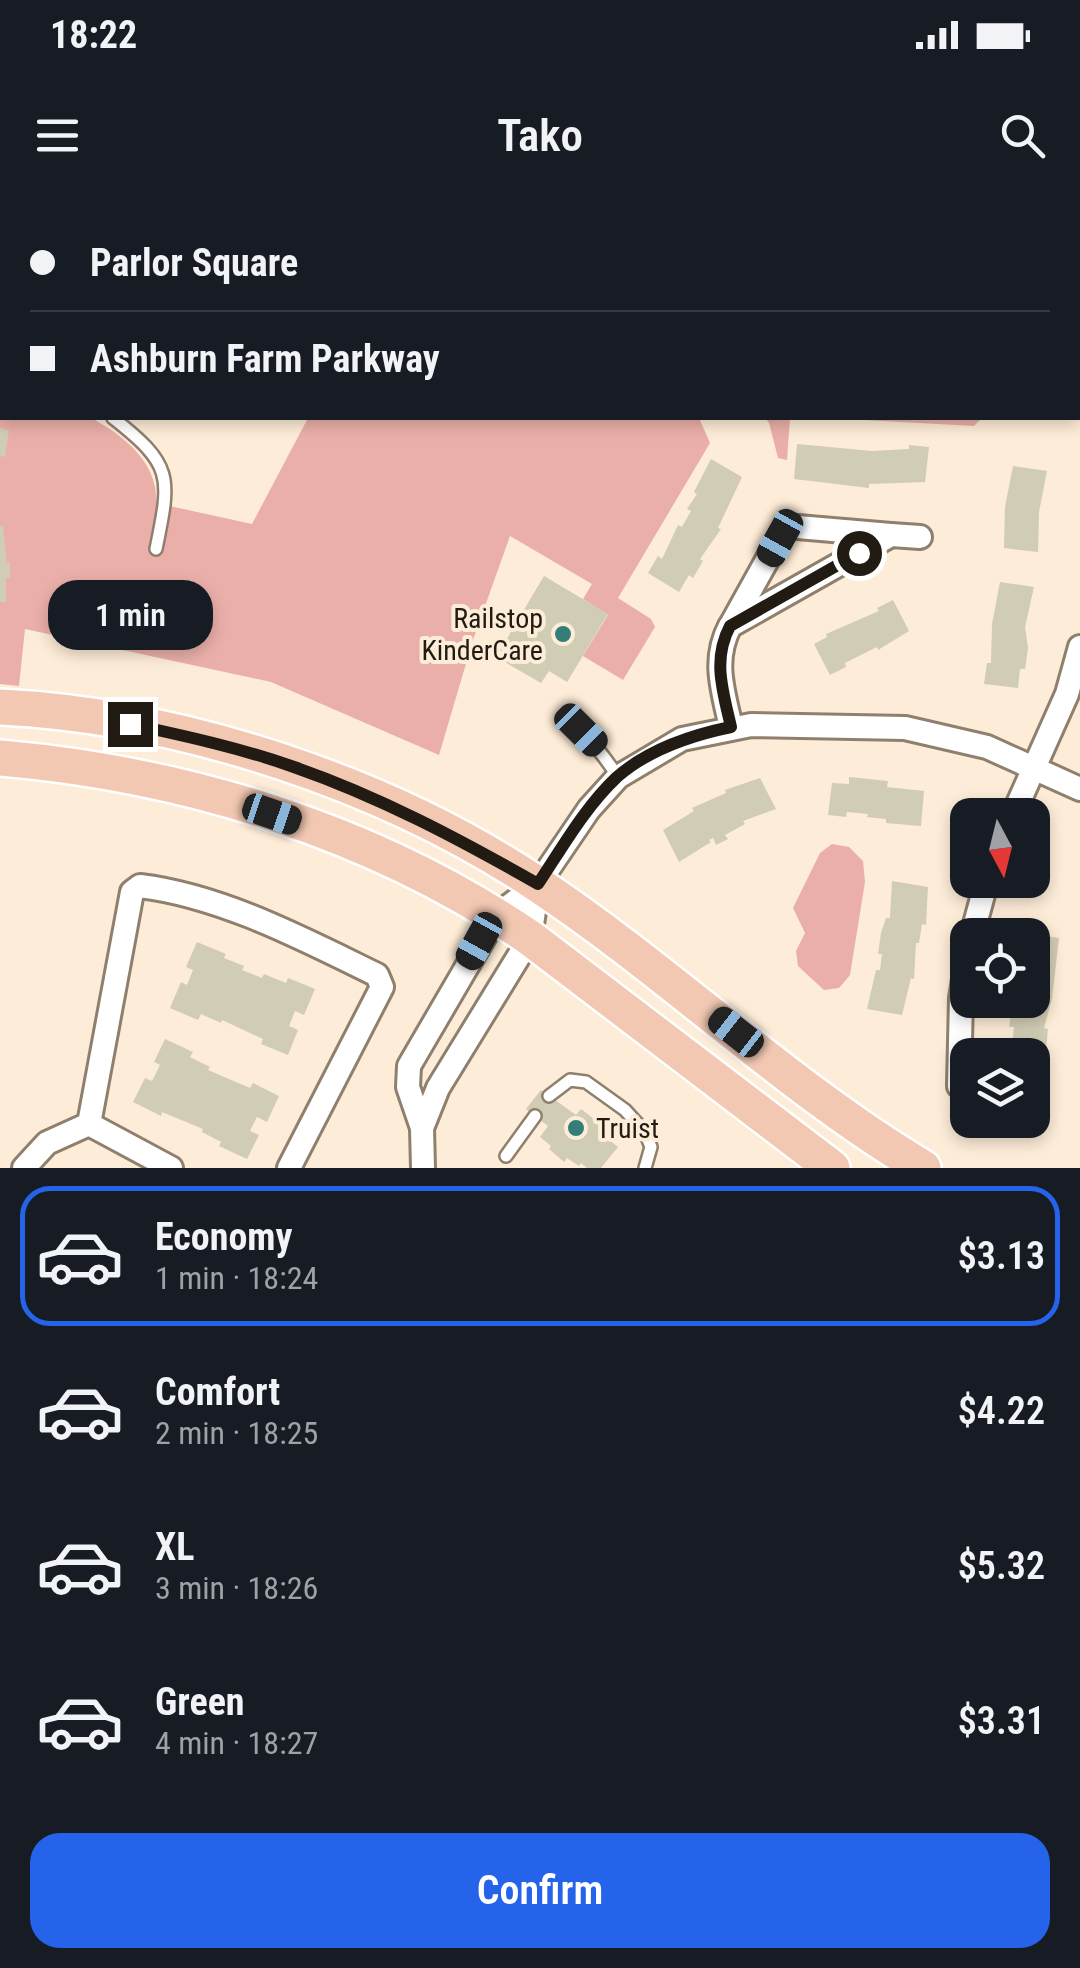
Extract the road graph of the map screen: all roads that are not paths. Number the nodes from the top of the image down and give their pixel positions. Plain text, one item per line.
1 (115, 420) edge
2 (891, 535) junction
3 (920, 538) dead end
4 (156, 548) dead end
5 (730, 626) junction
6 (1080, 648) edge
7 (0, 707) edge
8 (562, 720) dead end
9 (731, 727) junction
10 (0, 758) edge
11 (1035, 768) junction
12 (618, 776) junction
13 (1080, 789) edge
14 (1021, 798) edge
15 (538, 884) junction
16 (496, 915) junction
17 (530, 938) junction
18 (549, 1096) dead end
19 (535, 1116) dead end
20 (89, 1124) junction
21 (422, 1128) junction
22 (506, 1156) dead end
23 (24, 1168) edge
24 (171, 1168) edge
25 (289, 1168) edge
26 (423, 1168) edge
27 (645, 1168) edge
28 (832, 1168) edge
29 (923, 1168) edge

1 - 4 lane
2 - 3 street
2 - 5 street
2 - 5 street
5 - 9 street
6 - 11 street
7 - 15 main road
8 - 12 lane
9 - 11 street
9 - 12 street
10 - 16 main road
11 - 13 street
11 - 14 street
12 - 15 street
15 - 16 street
15 - 17 street
15 - 29 main road
16 - 17 main road
16 - 21 street
17 - 21 street
17 - 28 main road
18 - 27 lane
19 - 22 lane
20 - 23 street
20 - 24 street
20 - 25 street
21 - 26 street

